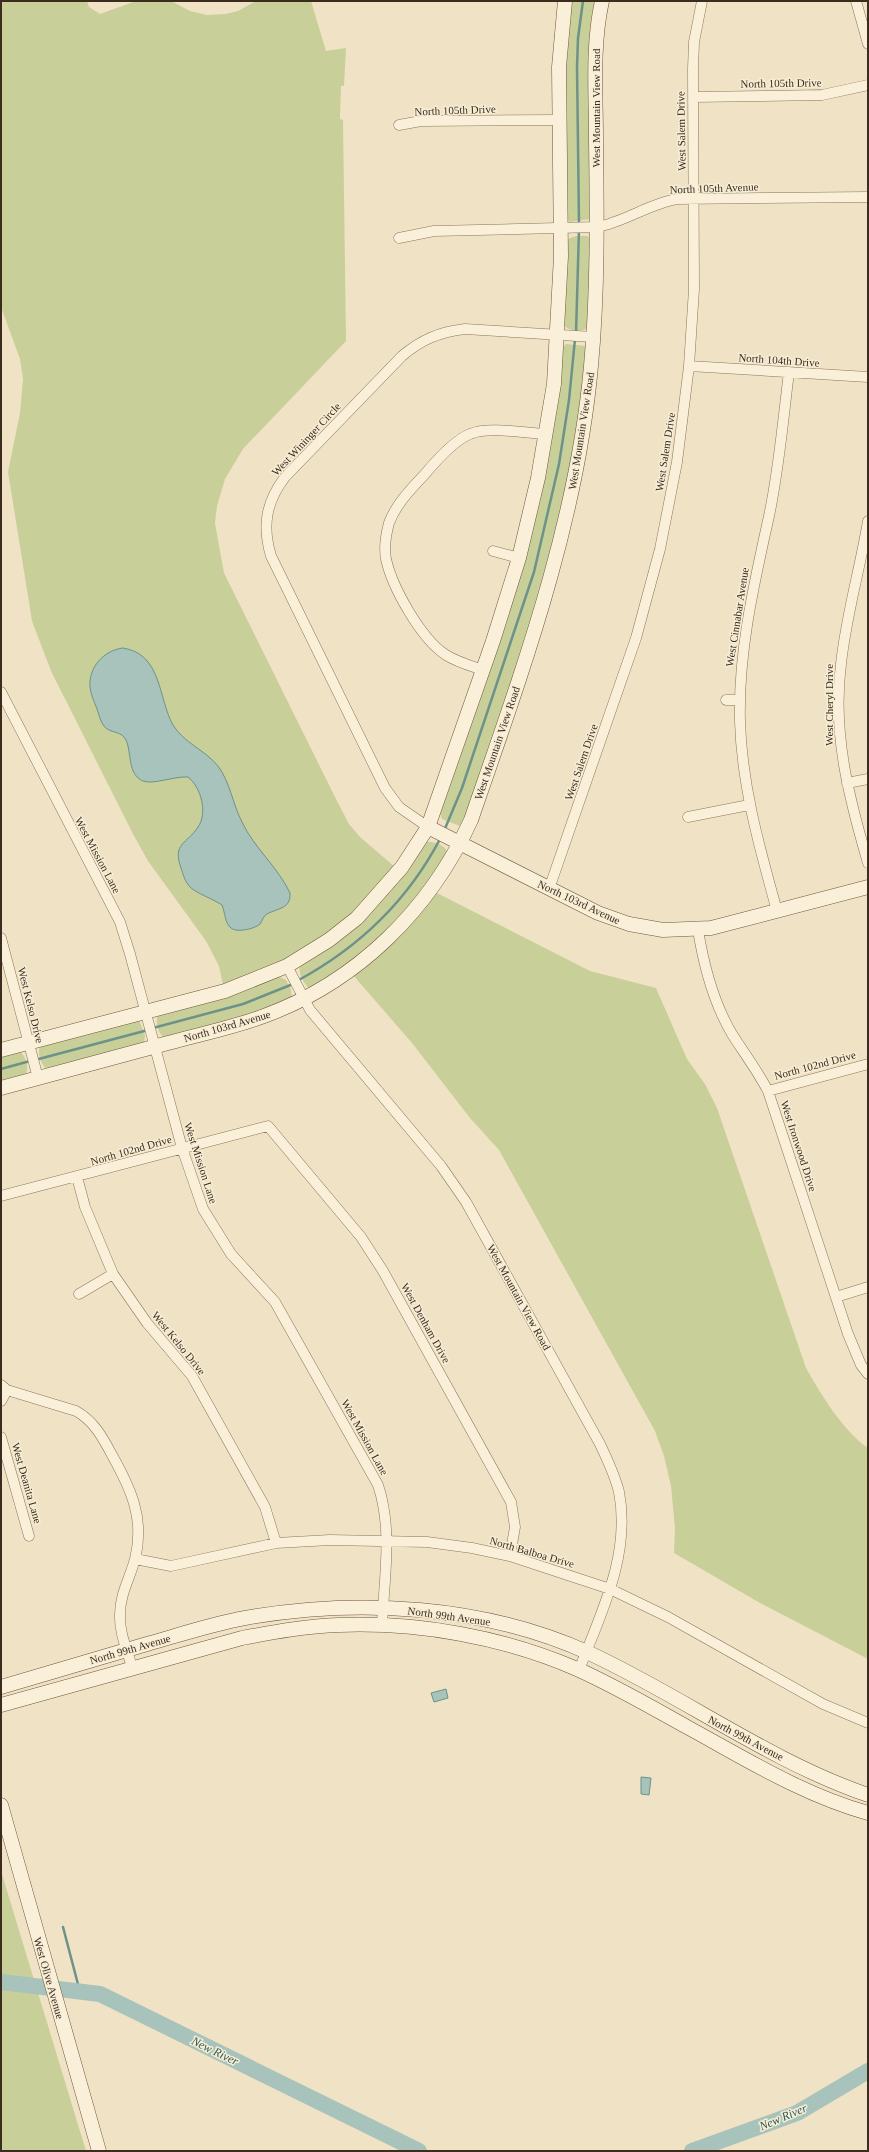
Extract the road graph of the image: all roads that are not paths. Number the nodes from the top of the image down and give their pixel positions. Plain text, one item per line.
1 (565, 1) edge
2 (602, 1) edge
3 (702, 1) edge
4 (856, 1) edge
5 (868, 44) edge
6 (868, 85) edge
7 (693, 97) junction
8 (559, 120) junction
9 (399, 125) dead end
10 (868, 197) edge
11 (694, 199) junction
12 (597, 227) junction
13 (561, 229) junction
14 (399, 238) dead end
15 (558, 336) junction
16 (594, 337) junction
17 (689, 366) junction
18 (789, 372) junction
19 (868, 377) edge
20 (545, 434) junction
21 (868, 521) edge
22 (493, 551) dead end
23 (519, 558) junction
24 (483, 670) junction
25 (1, 692) edge
26 (726, 700) dead end
27 (740, 700) junction
28 (868, 779) edge
29 (847, 783) junction
30 (749, 805) junction
31 (688, 817) dead end
32 (428, 827) junction
33 (460, 843) junction
34 (868, 864) edge
35 (868, 887) edge
36 (549, 889) junction
37 (777, 911) junction
38 (698, 930) junction
39 (1, 938) edge
40 (287, 966) junction
41 (303, 1000) junction
42 (145, 1012) junction
43 (28, 1043) junction
44 (155, 1046) junction
45 (1, 1050) edge
46 (868, 1064) edge
47 (38, 1078) junction
48 (1, 1088) edge
49 (768, 1091) junction
50 (268, 1126) joint
51 (182, 1148) junction
52 (77, 1177) junction
53 (1, 1196) edge
54 (113, 1274) junction
55 (868, 1287) edge
56 (79, 1294) dead end
57 (836, 1298) junction
58 (868, 1374) edge
59 (4, 1387) edge
60 (1, 1401) edge
61 (1, 1437) edge
62 (29, 1536) dead end
63 (386, 1540) junction
64 (276, 1543) junction
65 (510, 1556) junction
66 (135, 1559) junction
67 (610, 1589) junction
68 (383, 1608) junction
69 (382, 1626) junction
70 (127, 1650) junction
71 (586, 1652) junction
72 (132, 1667) junction
73 (579, 1670) junction
74 (1, 1687) edge
75 (1, 1705) edge
76 (868, 1723) edge
77 (801, 1767) junction
78 (792, 1784) junction
79 (868, 1795) edge
80 (1, 1805) edge
81 (868, 1813) edge
82 (99, 2151) edge

1 - 8 street
2 - 12 street, West Mountain View Road
3 - 7 street, West Salem Drive
4 - 5 street
6 - 7 street, North 105th Drive
7 - 11 street, West Salem Drive
8 - 9 street, North 105th Drive
8 - 13 street
10 - 11 street, North 105th Avenue
11 - 12 street, North 105th Avenue
11 - 17 street, West Salem Drive
12 - 13 street, North 105th Avenue
12 - 16 street, West Mountain View Road
13 - 14 street, North 105th Avenue
13 - 15 street
15 - 16 street, West Wininger Circle
15 - 20 street
15 - 32 street, West Wininger Circle
16 - 33 street, West Mountain View Road
17 - 18 street, North 104th Drive
17 - 36 street, West Salem Drive
18 - 19 street, North 104th Drive
18 - 27 street, West Cinnabar Avenue
20 - 23 street
20 - 24 street
21 - 29 street, West Cheryl Drive
22 - 23 street
23 - 24 street
24 - 32 street
25 - 42 street, West Mission Lane
26 - 27 street
27 - 30 street, West Cinnabar Avenue
28 - 29 street
29 - 34 street, West Cheryl Drive
30 - 31 street
30 - 37 street, West Cinnabar Avenue
32 - 33 street, North 103rd Avenue
32 - 40 street
33 - 36 street, North 103rd Avenue
33 - 41 street, North 103rd Avenue
35 - 37 street, North 103rd Avenue
36 - 38 street, North 103rd Avenue
37 - 38 street, North 103rd Avenue
38 - 49 street, West Ironwood Drive
39 - 43 street, West Kelso Drive
40 - 41 street, West Mountain View Road
40 - 42 street
41 - 44 street, North 103rd Avenue
41 - 67 street, West Mountain View Road
42 - 43 street
42 - 44 street, West Mission Lane
43 - 45 street
43 - 47 street, West Kelso Drive
44 - 47 street, North 103rd Avenue
44 - 51 street, West Mission Lane
46 - 49 street, North 102nd Drive
47 - 48 street, North 103rd Avenue
49 - 57 street, West Ironwood Drive
50 - 51 street, North 102nd Drive
50 - 65 street, West Denham Drive
51 - 52 street, North 102nd Drive
51 - 63 street, West Mission Lane
52 - 53 street, North 102nd Drive
52 - 54 street, West Kelso Drive
54 - 56 street
54 - 64 street, West Kelso Drive
55 - 57 street
57 - 58 street, West Ironwood Drive
59 - 60 street
59 - 66 street
61 - 62 street, West Deanita Lane
63 - 64 street, North Balboa Drive
63 - 65 street, North Balboa Drive
63 - 68 street, West Mission Lane
64 - 66 street, North Balboa Drive
65 - 67 street, North Balboa Drive
66 - 70 street
67 - 71 street, West Mountain View Road
67 - 76 street, North Balboa Drive
68 - 69 street, West Mission Lane
68 - 70 street, North 99th Avenue
68 - 71 street, North 99th Avenue
69 - 72 street, North 99th Avenue
69 - 73 street, North 99th Avenue
70 - 72 street
70 - 74 street, North 99th Avenue
71 - 73 street, West Mountain View Road
71 - 77 street, North 99th Avenue
72 - 75 street, North 99th Avenue
73 - 78 street, North 99th Avenue
77 - 78 street
77 - 79 street, North 99th Avenue
78 - 81 street, North 99th Avenue
80 - 82 street, West Olive Avenue

